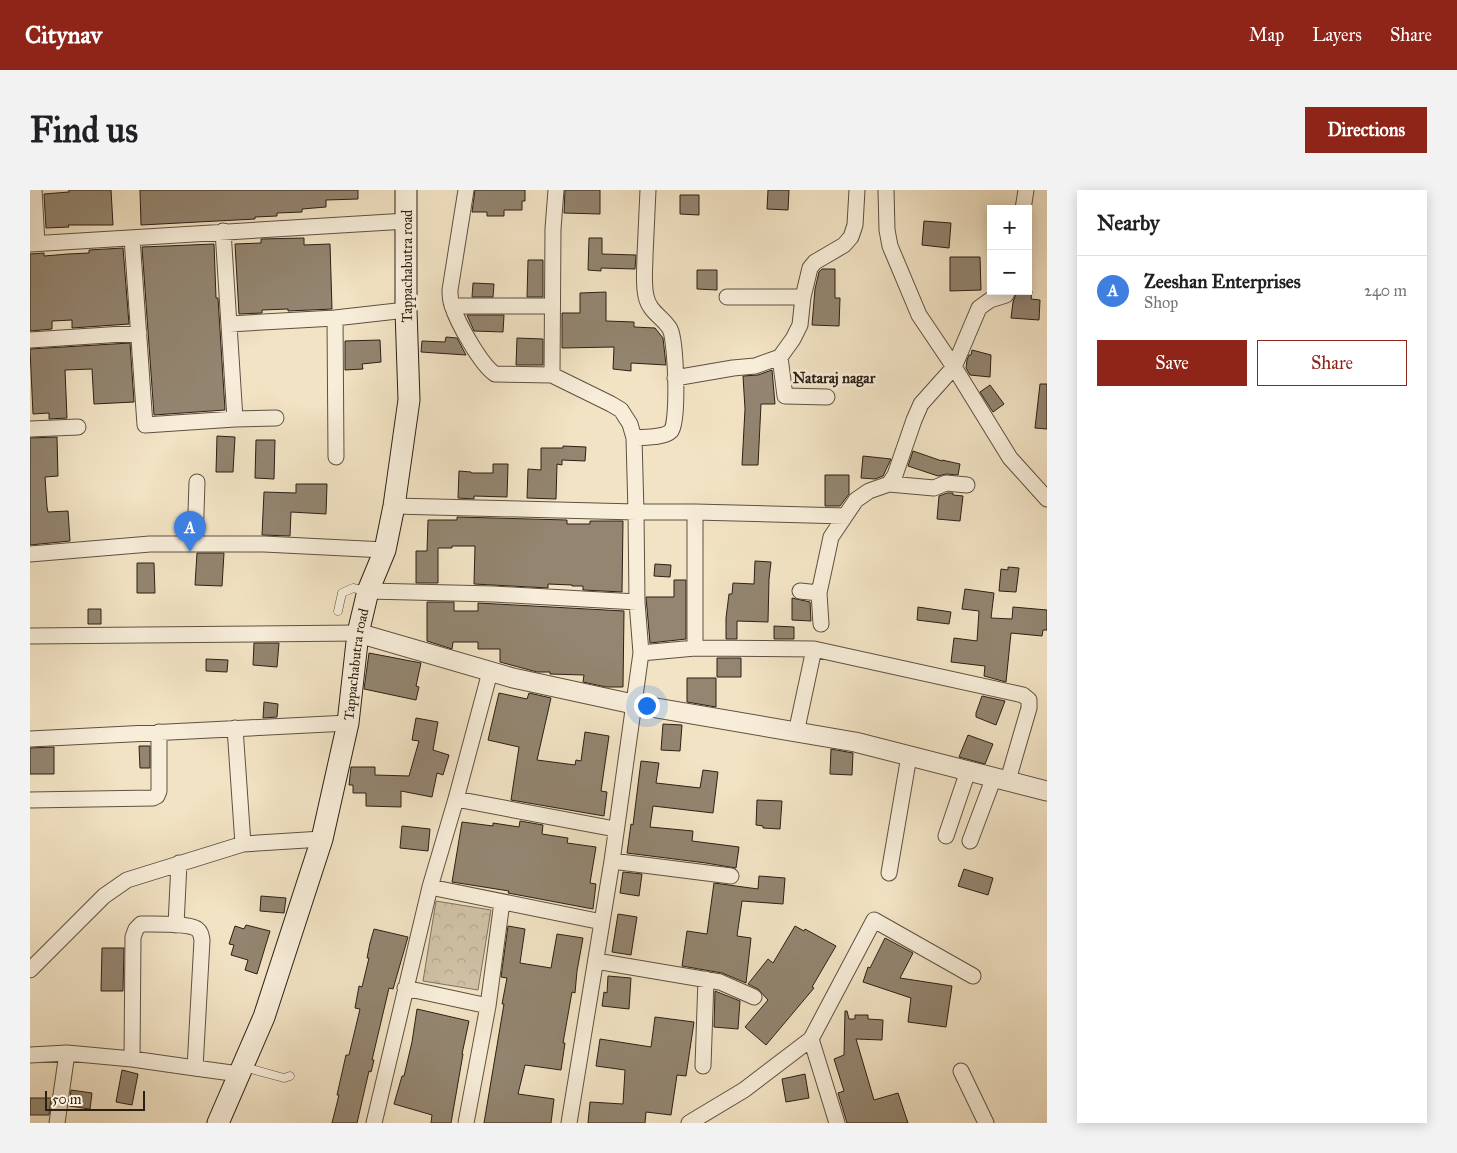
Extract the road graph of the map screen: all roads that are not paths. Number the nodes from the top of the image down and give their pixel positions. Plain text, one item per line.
1 (34, 190) edge
2 (406, 190) edge
3 (466, 190) edge
4 (556, 190) edge
5 (648, 190) edge
6 (857, 190) edge
7 (886, 190) edge
8 (1026, 190) edge
9 (1024, 205) edge
10 (407, 221) junction
11 (223, 231) junction
12 (132, 238) junction
13 (33, 243) edge
14 (1006, 295) edge
15 (727, 297) dead end
16 (803, 297) junction
17 (452, 306) junction
18 (551, 306) junction
19 (406, 310) junction
20 (335, 318) junction
21 (229, 324) junction
22 (139, 333) junction
23 (30, 340) edge
24 (780, 357) junction
25 (954, 366) junction
26 (552, 375) junction
27 (675, 378) junction
28 (827, 397) dead end
29 (276, 418) dead end
30 (235, 419) junction
31 (78, 427) dead end
32 (30, 429) edge
33 (634, 438) junction
34 (336, 457) dead end
35 (197, 482) dead end
36 (890, 484) junction
37 (967, 486) dead end
38 (1047, 499) edge
39 (394, 506) junction
40 (636, 512) junction
41 (695, 512) junction
42 (845, 516) junction
43 (195, 544) junction
44 (385, 550) junction
45 (30, 554) edge
46 (368, 592) junction
47 (800, 592) dead end
48 (819, 593) junction
49 (638, 602) junction
50 (338, 611) dead end
51 (821, 624) dead end
52 (358, 633) junction
53 (30, 636) edge
54 (695, 648) junction
55 (814, 649) junction
56 (641, 653) junction
57 (490, 672) junction
58 (633, 704) junction
59 (348, 724) junction
60 (235, 728) junction
61 (159, 732) junction
62 (796, 732) junction
63 (30, 739) edge
64 (909, 756) junction
65 (968, 771) junction
66 (1001, 779) junction
67 (1047, 791) edge
68 (456, 798) junction
69 (30, 800) edge
70 (615, 828) junction
71 (946, 836) dead end
72 (322, 839) junction
73 (970, 841) dead end
74 (243, 844) junction
75 (612, 861) junction
76 (179, 863) junction
77 (890, 873) dead end
78 (731, 876) dead end
79 (430, 887) junction
80 (502, 902) junction
81 (602, 922) junction
82 (176, 925) junction
83 (596, 961) junction
84 (30, 970) edge
85 (973, 976) dead end
86 (706, 979) junction
87 (405, 988) junction
88 (754, 996) dead end
89 (488, 1006) junction
90 (811, 1039) junction
91 (67, 1053) junction
92 (30, 1055) edge
93 (132, 1059) junction
94 (702, 1066) dead end
95 (195, 1068) junction
96 (241, 1071) junction
97 (961, 1071) dead end
98 (290, 1076) dead end
99 (57, 1123) edge
100 (218, 1123) edge
101 (374, 1123) edge
102 (466, 1123) edge
103 (569, 1123) edge
104 (689, 1123) edge
105 (837, 1123) edge
106 (986, 1123) edge

1 - 13 street
2 - 10 main road, Tappachabutra road
3 - 17 street
4 - 18 street
5 - 27 street
6 - 16 street
7 - 25 street
8 - 9 street
10 - 11 street
10 - 19 main road, Tappachabutra road
11 - 12 street
11 - 21 street
12 - 13 street
12 - 22 street
14 - 25 street
15 - 16 street
16 - 24 street
17 - 18 street
17 - 26 street
18 - 26 street
19 - 20 street
19 - 39 main road, Tappachabutra road
20 - 21 street
20 - 34 street
21 - 30 street
22 - 23 street
22 - 30 street
24 - 27 street
24 - 28 street
25 - 36 street
25 - 38 street
26 - 33 street
27 - 33 street
29 - 30 street
31 - 32 street
33 - 40 street
35 - 43 street
36 - 37 street
36 - 42 street
39 - 40 street
39 - 44 main road, Tappachabutra road
40 - 41 street
40 - 49 street
41 - 42 street
41 - 54 street
42 - 48 street
43 - 44 street
43 - 45 street
44 - 46 main road, Tappachabutra road
46 - 49 street
46 - 50 lane
46 - 52 main road, Tappachabutra road
47 - 48 street
48 - 51 street
49 - 56 street
52 - 53 street
52 - 57 street
52 - 59 main road, Tappachabutra road
54 - 55 street
54 - 56 street
55 - 62 street
55 - 66 street
56 - 58 street
57 - 58 street
57 - 68 street
58 - 62 street
58 - 70 street
59 - 60 street
59 - 72 main road, Tappachabutra road
60 - 61 street
60 - 74 street
61 - 63 street
61 - 69 street
62 - 64 street
64 - 65 street
64 - 77 street
65 - 66 street
65 - 71 street
66 - 67 street
66 - 73 street
68 - 70 street
68 - 79 street
70 - 75 street
72 - 74 street
72 - 96 main road, Tappachabutra road
74 - 76 street
75 - 78 street
75 - 81 street
76 - 82 street
76 - 84 street
79 - 80 street
79 - 87 street
80 - 81 street
80 - 89 street
81 - 83 street
82 - 93 street
82 - 95 street
83 - 86 street
83 - 103 street
85 - 90 street
86 - 88 street
86 - 94 street
87 - 89 street
87 - 101 street
89 - 102 street
90 - 104 street
90 - 105 street
91 - 92 street
91 - 93 street
91 - 99 street
93 - 95 street
95 - 96 street
96 - 98 lane
96 - 100 main road, Tappachabutra road
97 - 106 street

